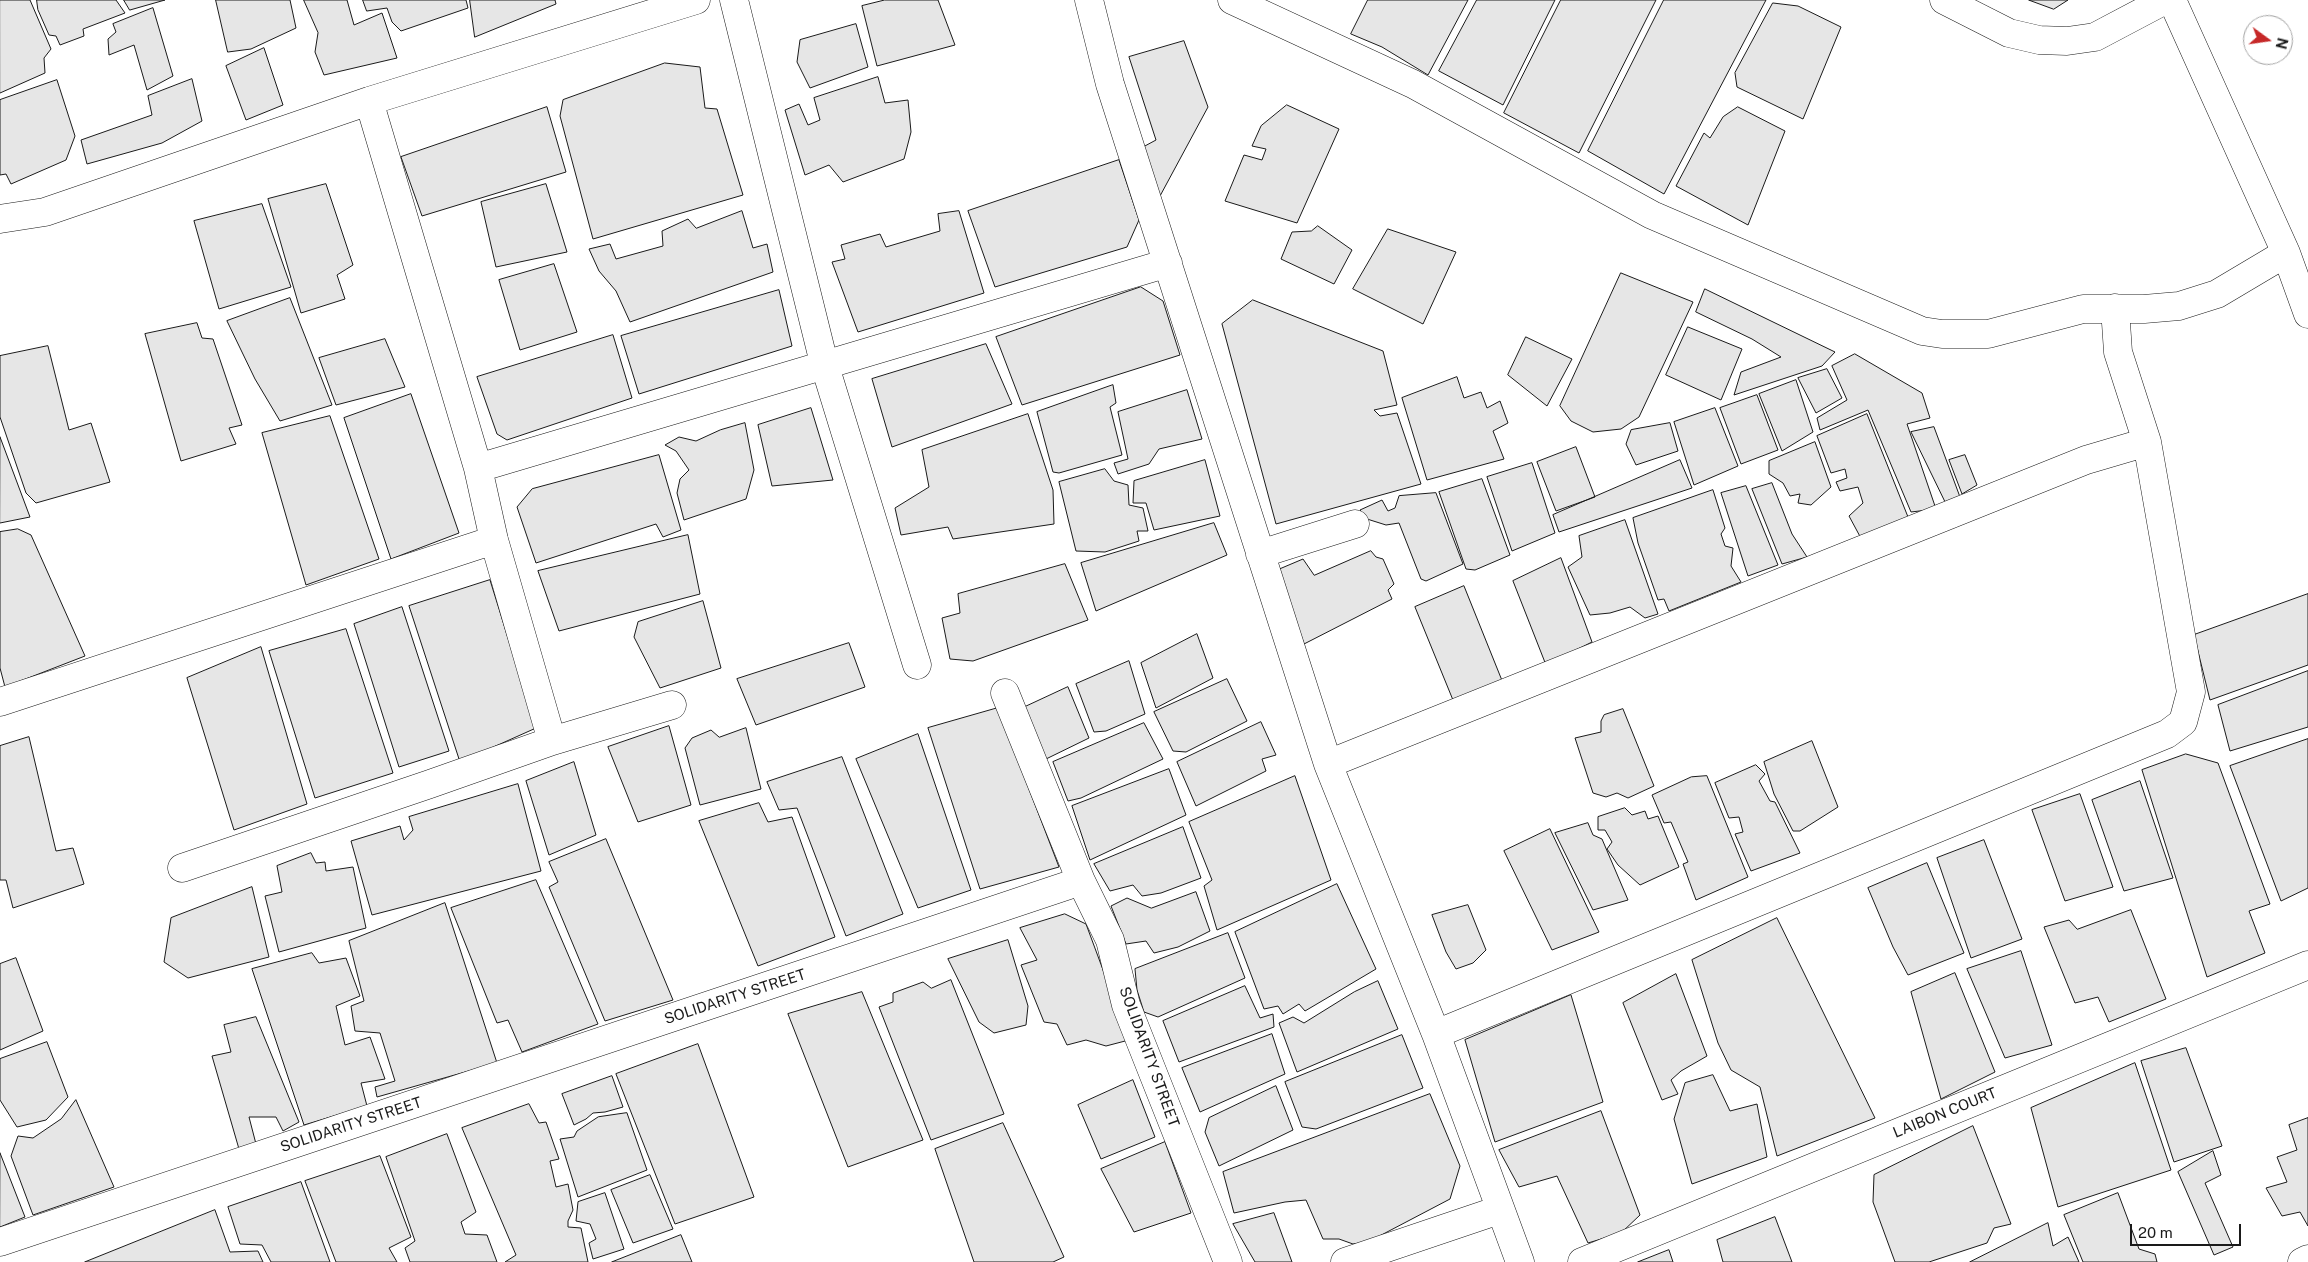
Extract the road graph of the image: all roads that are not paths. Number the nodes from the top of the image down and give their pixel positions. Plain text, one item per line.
1 (696, 0) edge
2 (734, 0) edge
3 (1090, 0) edge
4 (1232, 0) edge
5 (1944, 0) edge
6 (2165, 0) edge
7 (2172, 0) edge
8 (369, 101) junction
9 (0, 219) edge
10 (2286, 253) junction
11 (1168, 263) junction
12 (2115, 308) junction
13 (2308, 314) edge
14 (824, 363) junction
15 (2147, 442) junction
16 (478, 468) junction
17 (1355, 524) dead end
18 (494, 540) junction
19 (1260, 554) junction
20 (917, 665) dead end
21 (1005, 693) dead end
22 (0, 702) edge
23 (672, 706) dead end
24 (552, 741) junction
25 (1328, 764) junction
26 (182, 868) dead end
27 (1081, 881) junction
28 (2308, 964) edge
29 (1436, 1034) junction
30 (1499, 1210) junction
31 (0, 1242) edge
32 (2308, 1260) edge
33 (1228, 1262) edge
34 (1345, 1262) edge
35 (1520, 1262) edge
36 (1582, 1262) edge
37 (2302, 1262) edge

1 - 8 street
2 - 14 street
3 - 11 street
4 - 12 street
5 - 6 street
7 - 10 street
8 - 9 street
8 - 16 street
10 - 12 street
10 - 13 street
11 - 14 street
11 - 19 street
12 - 15 street
14 - 16 street
14 - 20 street
15 - 25 street
15 - 29 street
16 - 18 street
17 - 19 street
18 - 22 street
18 - 24 street
19 - 25 street
21 - 27 street
23 - 24 street
24 - 26 street
25 - 29 street
27 - 31 street, SOLIDARITY STREET
27 - 33 street, SOLIDARITY STREET
28 - 36 street, LAIBON COURT
29 - 30 street
30 - 34 street
30 - 35 street
32 - 37 street

